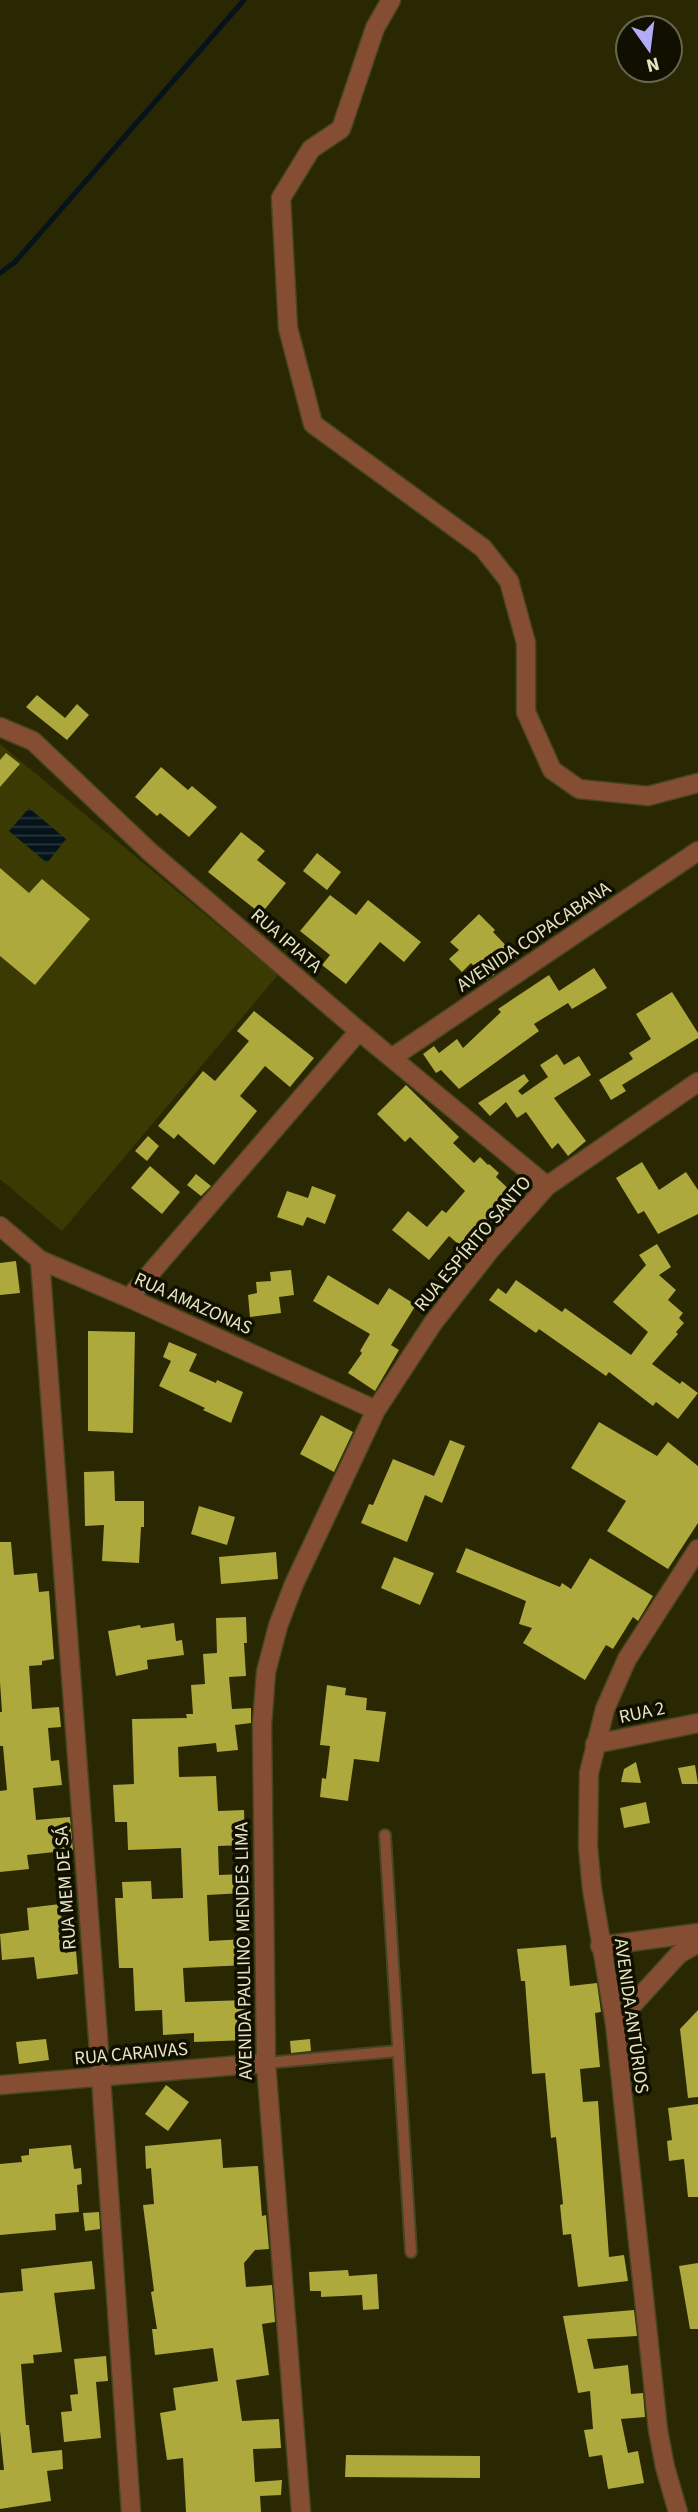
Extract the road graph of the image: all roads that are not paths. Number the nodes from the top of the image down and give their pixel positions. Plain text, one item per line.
1 (391, 0) edge
2 (0, 727) edge
3 (698, 783) edge
4 (698, 851) edge
5 (359, 1031) junction
6 (393, 1057) junction
7 (698, 1082) edge
8 (547, 1186) junction
9 (0, 1226) edge
10 (40, 1260) junction
11 (129, 1298) junction
12 (376, 1410) junction
13 (698, 1549) edge
14 (698, 1723) edge
15 (595, 1744) junction
16 (386, 1835) dead end
17 (698, 1933) edge
18 (698, 1943) edge
19 (600, 1946) junction
20 (615, 2024) junction
21 (398, 2051) junction
22 (266, 2063) junction
23 (101, 2078) junction
24 (0, 2085) edge
25 (411, 2252) dead end
26 (131, 2512) edge
27 (301, 2512) edge
28 (678, 2512) edge

1 - 3 street
2 - 5 street, RUA IPIATA
4 - 6 street, AVENIDA COPACABANA
5 - 6 street, RUA IPIATA
5 - 11 street
6 - 8 street, RUA IPIATA
7 - 8 street, RUA ESPÍRITO SANTO
8 - 12 street, RUA ESPÍRITO SANTO
9 - 10 street, RUA AMAZONAS
10 - 11 street, RUA AMAZONAS
10 - 23 street, RUA MEM DE SÁ
11 - 12 street, RUA AMAZONAS
12 - 22 street, AVENIDA PAULINO MENDES LIMA
13 - 15 street, AVENIDA ANTÚRIOS
14 - 15 street, RUA 2
15 - 19 street, AVENIDA ANTÚRIOS
16 - 21 lane
17 - 19 street
18 - 20 street
19 - 20 street, AVENIDA ANTÚRIOS
20 - 28 street, AVENIDA ANTÚRIOS
21 - 22 lane
21 - 25 lane
22 - 23 street, RUA CARAIVAS
22 - 27 street, AVENIDA PAULINO MENDES LIMA
23 - 24 street, RUA CARAIVAS
23 - 26 street, RUA MEM DE SÁ

